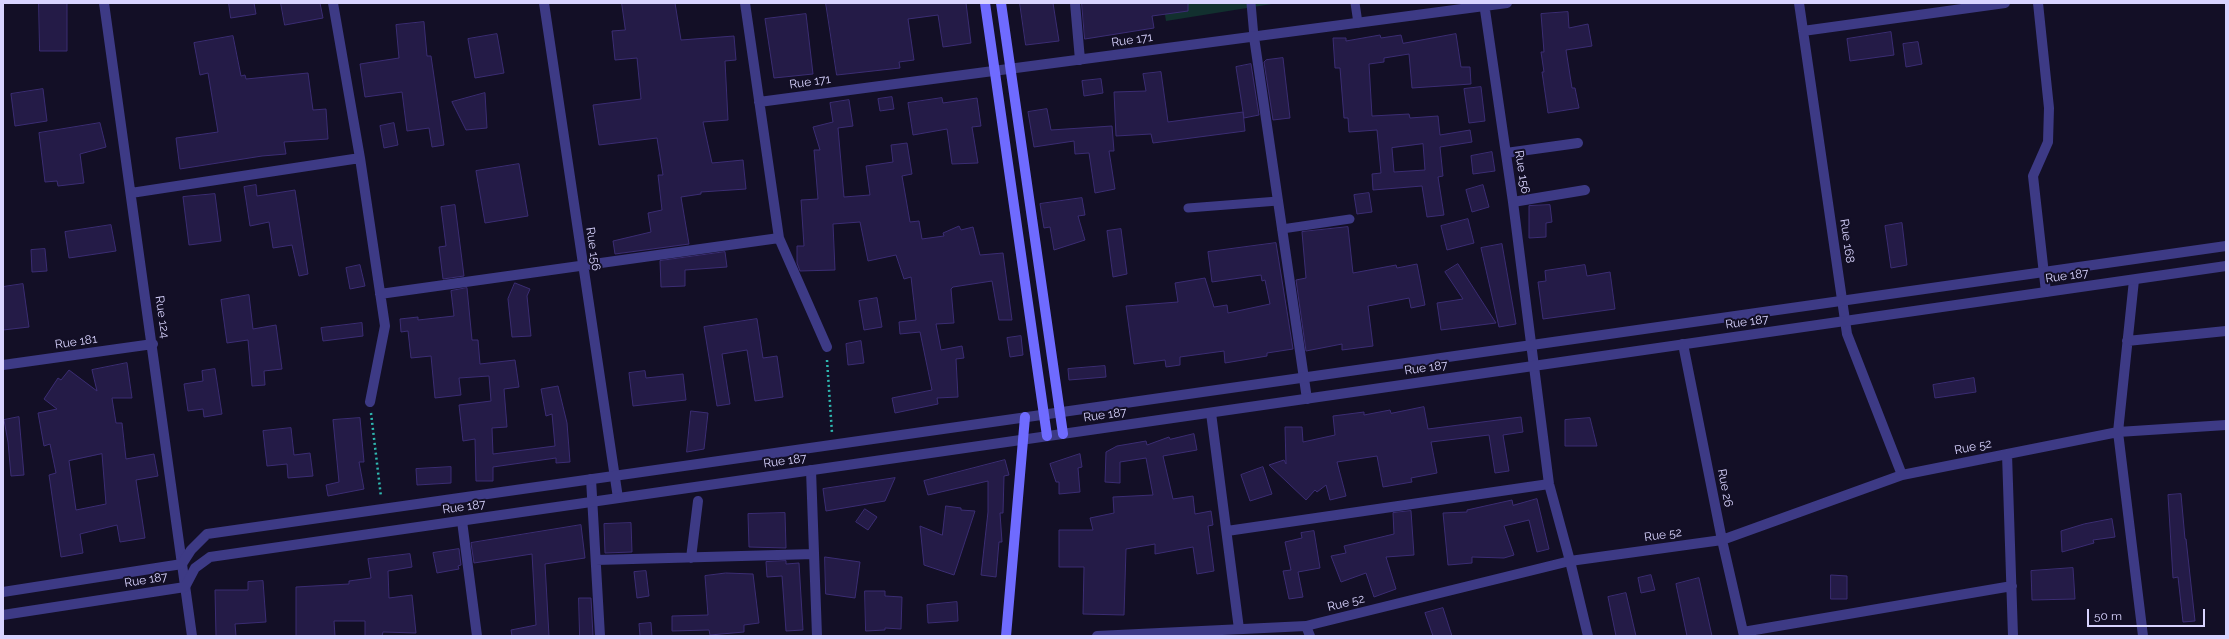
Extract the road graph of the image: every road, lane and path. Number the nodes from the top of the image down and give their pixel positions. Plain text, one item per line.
1 (104, 3) edge
2 (333, 3) edge
3 (544, 3) edge
4 (745, 3) edge
5 (984, 3) edge
6 (1001, 3) edge
7 (1075, 3) edge
8 (1251, 3) edge
9 (1355, 3) edge
10 (1507, 3) edge
11 (1799, 3) edge
12 (2005, 3) edge
13 (2038, 3) edge
14 (1484, 4) edge
15 (1358, 23) junction
16 (1803, 31) junction
17 (1254, 36) junction
18 (1080, 60) junction
19 (1011, 69) junction
20 (994, 71) junction
21 (759, 102) junction
22 (1578, 143) dead end
23 (1506, 153) junction
24 (360, 158) junction
25 (1585, 190) dead end
26 (130, 193) junction
27 (1278, 201) junction
28 (1514, 202) junction
29 (1188, 208) dead end
30 (1350, 219) dead end
31 (1282, 229) junction
32 (779, 238) junction
33 (2226, 246) edge
34 (583, 266) junction
35 (2226, 266) edge
36 (2044, 272) junction
37 (2134, 280) junction
38 (2046, 292) junction
39 (380, 294) junction
40 (1842, 300) junction
41 (1845, 321) junction
42 (2226, 331) edge
43 (2128, 341) junction
44 (153, 344) junction
45 (1532, 344) junction
46 (1683, 344) junction
47 (827, 346) joint
48 (3, 365) edge
49 (1535, 366) junction
50 (1304, 377) junction
51 (1307, 399) junction
52 (370, 402) joint
53 (1060, 412) junction
54 (1211, 413) junction
55 (1044, 414) junction
56 (1024, 417) junction
57 (2226, 425) edge
58 (2118, 432) junction
59 (1063, 434) junction
60 (1047, 436) junction
61 (1023, 440) junction
62 (832, 445) junction
63 (2007, 454) junction
64 (811, 470) junction
65 (1902, 474) junction
66 (614, 476) junction
67 (591, 479) junction
68 (1549, 484) junction
69 (618, 498) junction
70 (698, 501) dead end
71 (592, 502) junction
72 (383, 509) junction
73 (462, 520) junction
74 (1227, 531) junction
75 (1722, 540) junction
76 (814, 554) junction
77 (691, 558) junction
78 (596, 560) junction
79 (1570, 561) junction
80 (182, 564) junction
81 (2012, 586) junction
82 (185, 587) junction
83 (3, 592) edge
84 (3, 615) edge
85 (1239, 629) junction
86 (1308, 631) edge
87 (1743, 634) edge
88 (192, 636) edge
89 (477, 636) edge
90 (600, 636) edge
91 (817, 636) edge
92 (1006, 636) edge
93 (1097, 636) edge
94 (1588, 636) edge
95 (2013, 636) edge
96 (2143, 636) edge

1 - 26 street, Rue 124
2 - 24 street
3 - 34 street, Rue 156
4 - 21 street
5 - 20 main road
6 - 19 main road
7 - 18 street
8 - 17 lane
9 - 15 lane
10 - 14 street, Rue 171
11 - 16 street, Rue 168
12 - 16 street
13 - 36 street
14 - 15 street, Rue 171
14 - 23 street, Rue 156
15 - 17 street, Rue 171
16 - 40 street, Rue 168
17 - 18 street, Rue 171
17 - 27 street
18 - 19 street, Rue 171
19 - 20 street, Rue 171
19 - 53 main road
20 - 21 street, Rue 171
20 - 55 main road
21 - 32 street
22 - 23 street
23 - 28 street, Rue 156
24 - 26 street
24 - 39 street
25 - 28 street
26 - 44 street, Rue 124
27 - 29 lane
27 - 31 street
28 - 45 street, Rue 156
30 - 31 lane
31 - 50 street
32 - 34 street
32 - 47 street
33 - 36 street, Rue 187
34 - 39 street
34 - 66 street, Rue 156
35 - 37 street, Rue 187
36 - 38 street
36 - 40 street, Rue 187
37 - 38 street, Rue 187
37 - 43 street
38 - 41 street, Rue 187
39 - 52 street
40 - 41 street, Rue 168
40 - 45 street, Rue 187
41 - 46 street, Rue 187
41 - 65 street, Rue 168
42 - 43 street
43 - 58 street
44 - 48 street, Rue 181
44 - 80 street, Rue 124
45 - 49 street, Rue 156
45 - 50 street, Rue 187
46 - 49 street, Rue 187
46 - 75 street, Rue 26
47 - 62 path
49 - 51 street, Rue 187
49 - 68 street, Rue 156
50 - 51 street
50 - 53 street, Rue 187
51 - 54 street, Rue 187
52 - 72 path
53 - 55 street, Rue 187
53 - 59 main road
54 - 59 street, Rue 187
54 - 74 street
55 - 56 street, Rue 187
55 - 60 main road
56 - 61 main road
56 - 62 street, Rue 187
57 - 58 street, Rue 52
58 - 63 street, Rue 52
58 - 96 street
59 - 60 street, Rue 187
60 - 61 street, Rue 187
61 - 64 street, Rue 187
61 - 92 main road
62 - 66 street, Rue 187
63 - 65 street, Rue 52
63 - 81 street
64 - 69 street, Rue 187
64 - 76 street
65 - 75 street, Rue 52
66 - 67 street, Rue 187
66 - 69 street, Rue 156
67 - 71 street
67 - 72 street, Rue 187
68 - 74 street
68 - 79 street, Rue 156
69 - 71 street, Rue 187
70 - 77 street
71 - 73 street, Rue 187
71 - 78 street
72 - 80 street, Rue 187
73 - 82 street, Rue 187
73 - 89 street
74 - 85 street
75 - 79 street, Rue 52
75 - 87 street, Rue 26
76 - 77 street
76 - 91 street
77 - 78 street
78 - 90 street
79 - 86 street, Rue 52
79 - 94 street, Rue 156
80 - 82 street, Rue 124
80 - 83 street, Rue 187
81 - 87 street
81 - 95 street
82 - 84 street, Rue 187
82 - 88 street, Rue 124
85 - 86 street, Rue 52
85 - 93 street, Rue 52

